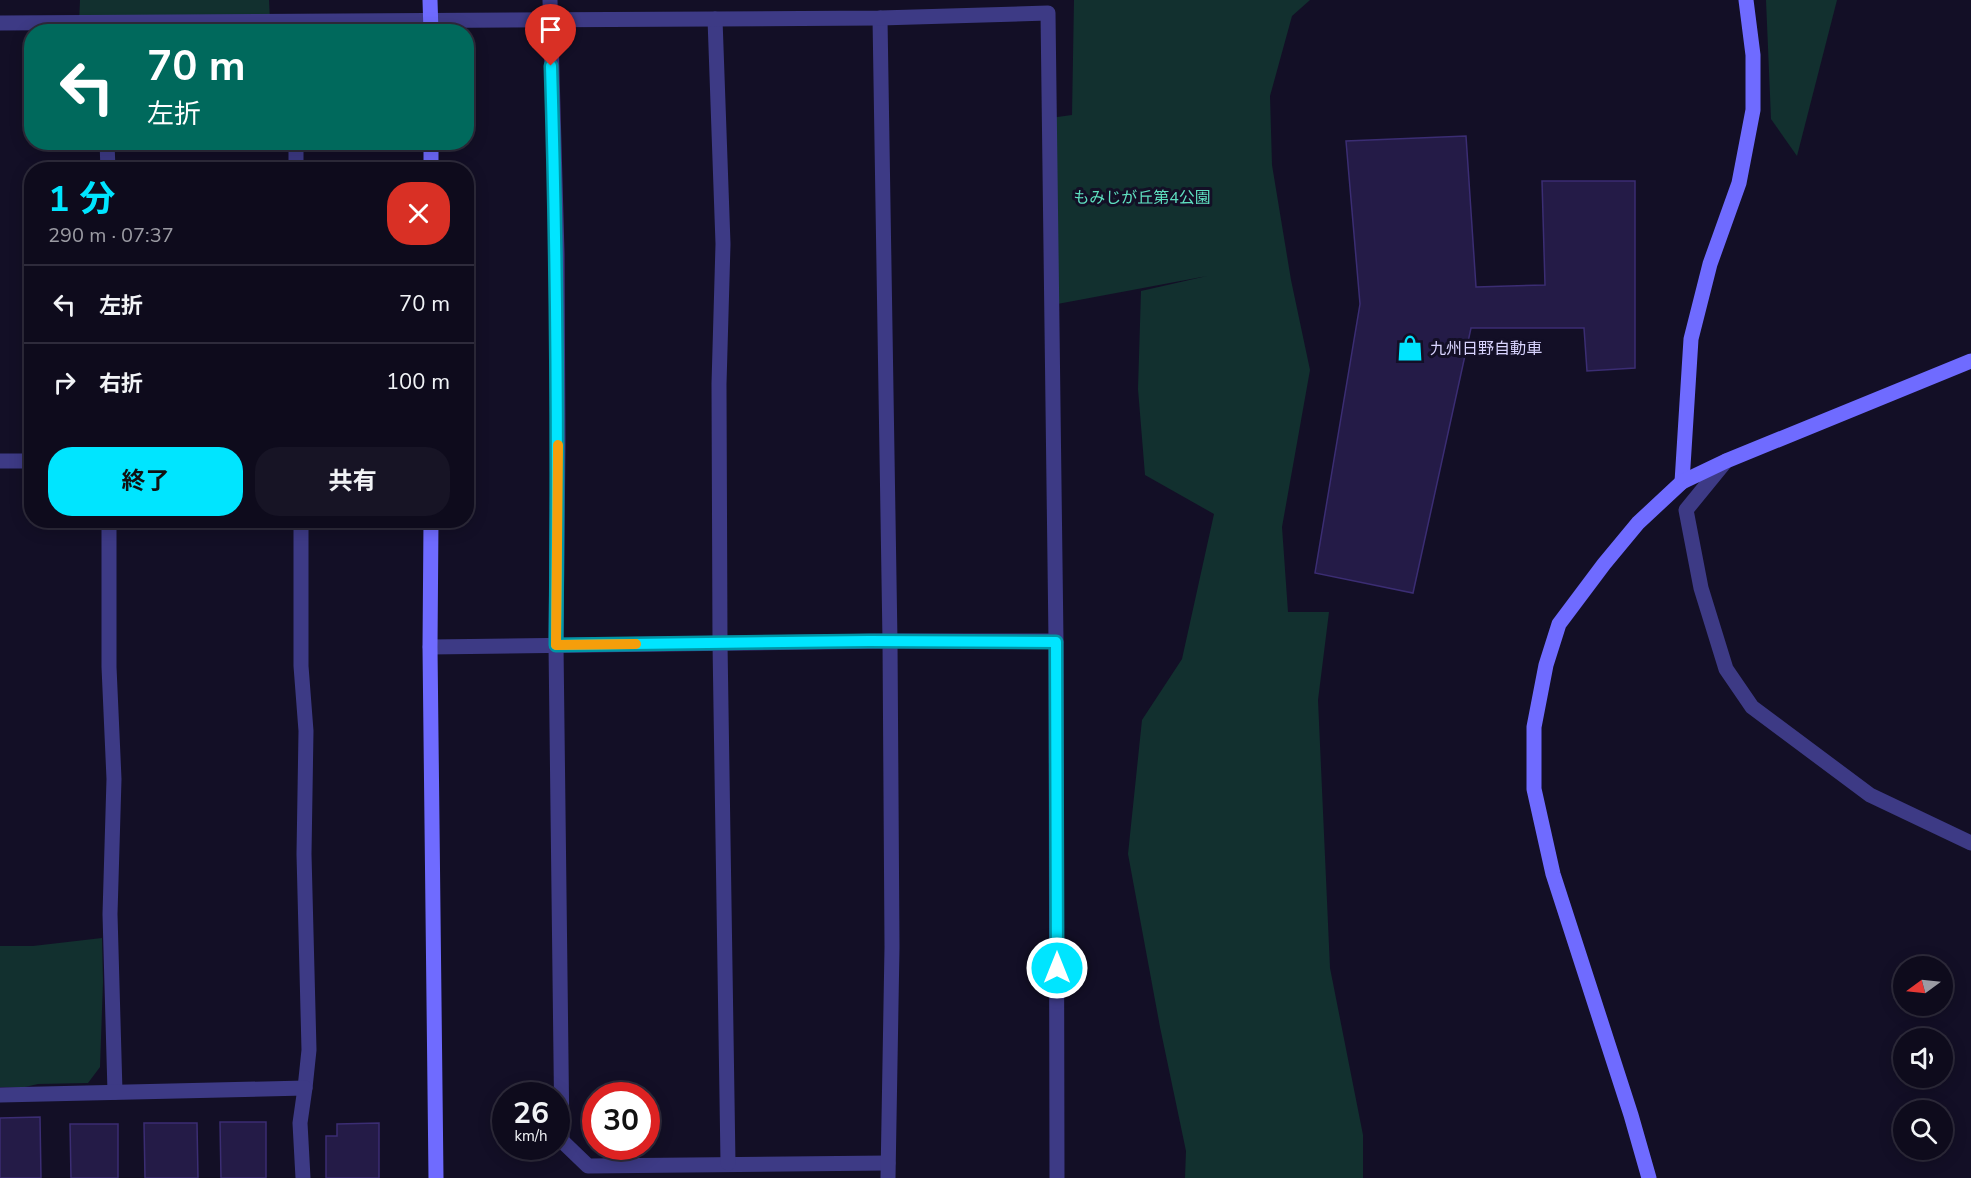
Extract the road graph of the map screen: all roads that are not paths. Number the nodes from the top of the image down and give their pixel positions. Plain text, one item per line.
1 (430, 0) edge
2 (550, 0) edge
3 (1746, 0) edge
4 (1048, 7) edge
5 (880, 18) junction
6 (715, 19) junction
7 (550, 20) junction
8 (0, 23) edge
9 (27, 24) edge
10 (431, 24) edge
11 (471, 24) edge
12 (1971, 361) edge
13 (0, 461) edge
14 (24, 461) edge
15 (1726, 461) junction
16 (1682, 482) junction
17 (109, 528) edge
18 (301, 528) edge
19 (431, 528) edge
20 (890, 641) junction
21 (1056, 642) junction
22 (720, 643) junction
23 (556, 645) junction
24 (430, 647) junction
25 (1971, 843) edge
26 (305, 1088) junction
27 (115, 1092) junction
28 (0, 1095) edge
29 (728, 1163) junction
30 (888, 1171) edge
31 (303, 1178) edge
32 (436, 1178) edge
33 (1057, 1178) edge
34 (1649, 1178) edge

1 - 10 street
2 - 7 street
3 - 16 street
4 - 5 street
4 - 21 street
5 - 6 street
5 - 20 street
6 - 7 street
6 - 22 street
7 - 11 street
7 - 23 street
8 - 9 street
12 - 15 street
13 - 14 street
15 - 16 street
15 - 25 street
16 - 34 street
17 - 27 street
18 - 26 street
19 - 24 street
20 - 21 street
20 - 22 street
20 - 30 street
21 - 33 street
22 - 23 street
22 - 29 street
23 - 24 street
23 - 29 street
24 - 32 street
26 - 27 street
26 - 31 street
27 - 28 street
29 - 30 street

